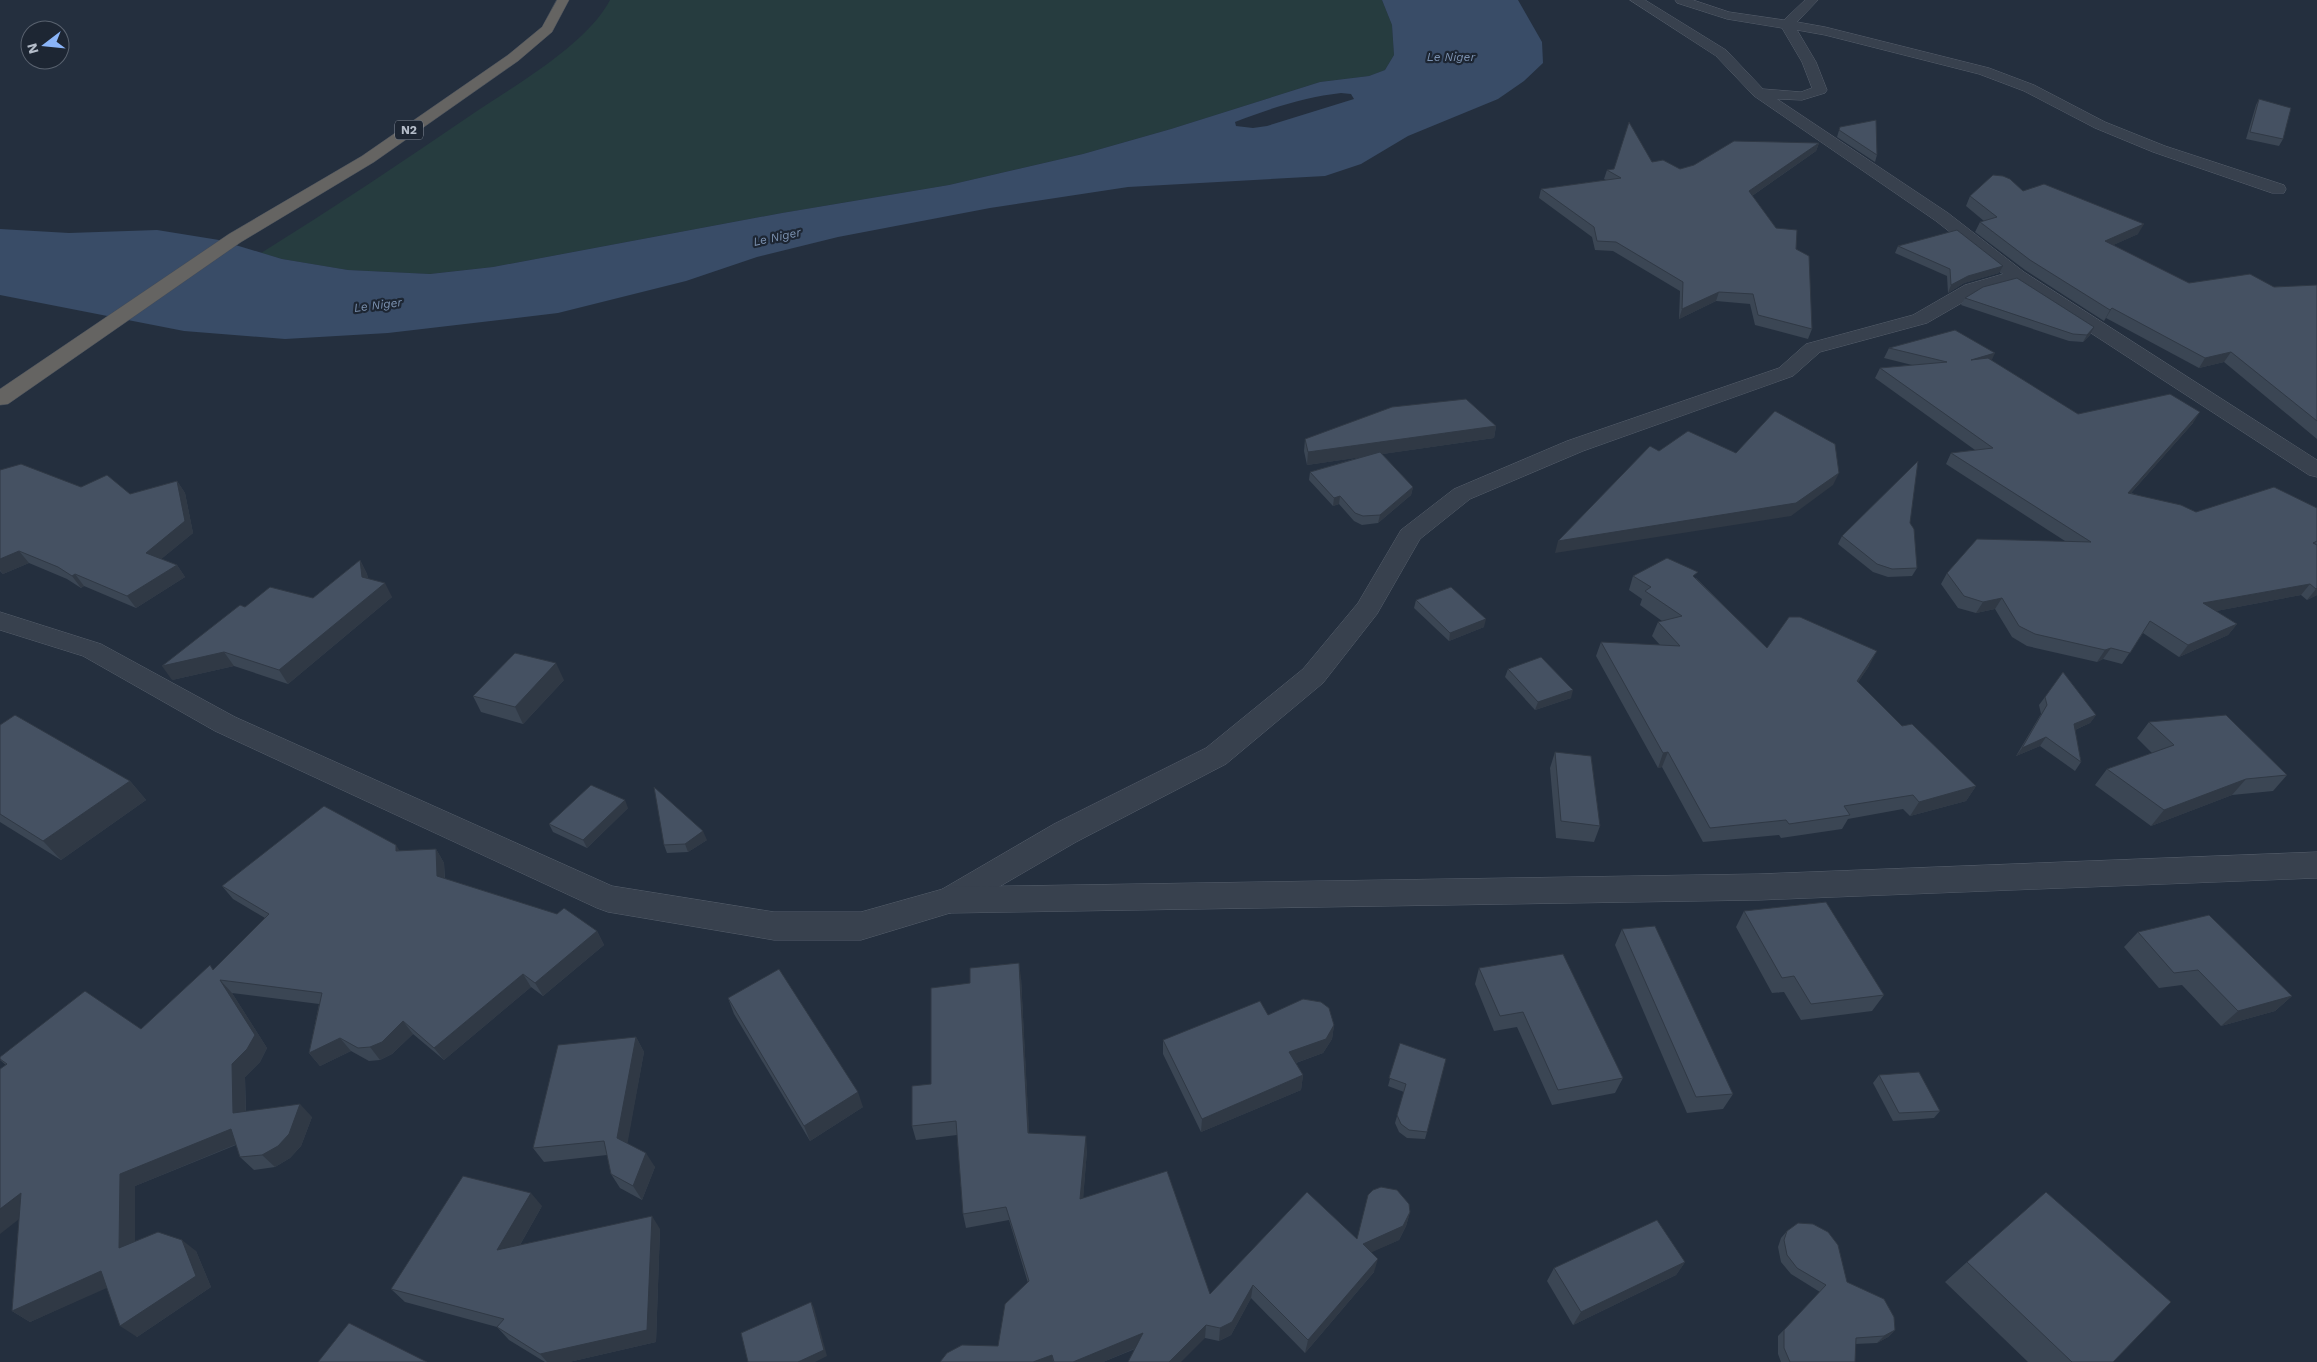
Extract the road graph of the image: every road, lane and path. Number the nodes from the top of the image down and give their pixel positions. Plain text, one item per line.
1 (564, 0) edge
2 (1636, 0) edge
3 (1681, 0) edge
4 (1812, 0) edge
5 (1787, 25) junction
6 (1759, 93) junction
7 (2278, 189) dead end
8 (2017, 276) junction
9 (0, 399) edge
10 (2317, 470) edge
11 (0, 621) edge
12 (2317, 865) edge
13 (950, 900) junction

1 - 9 highway, N2
2 - 6 street
3 - 5 street
4 - 5 street
5 - 6 street
5 - 7 street
6 - 8 street
8 - 10 street
8 - 13 street
11 - 13 street
12 - 13 street

